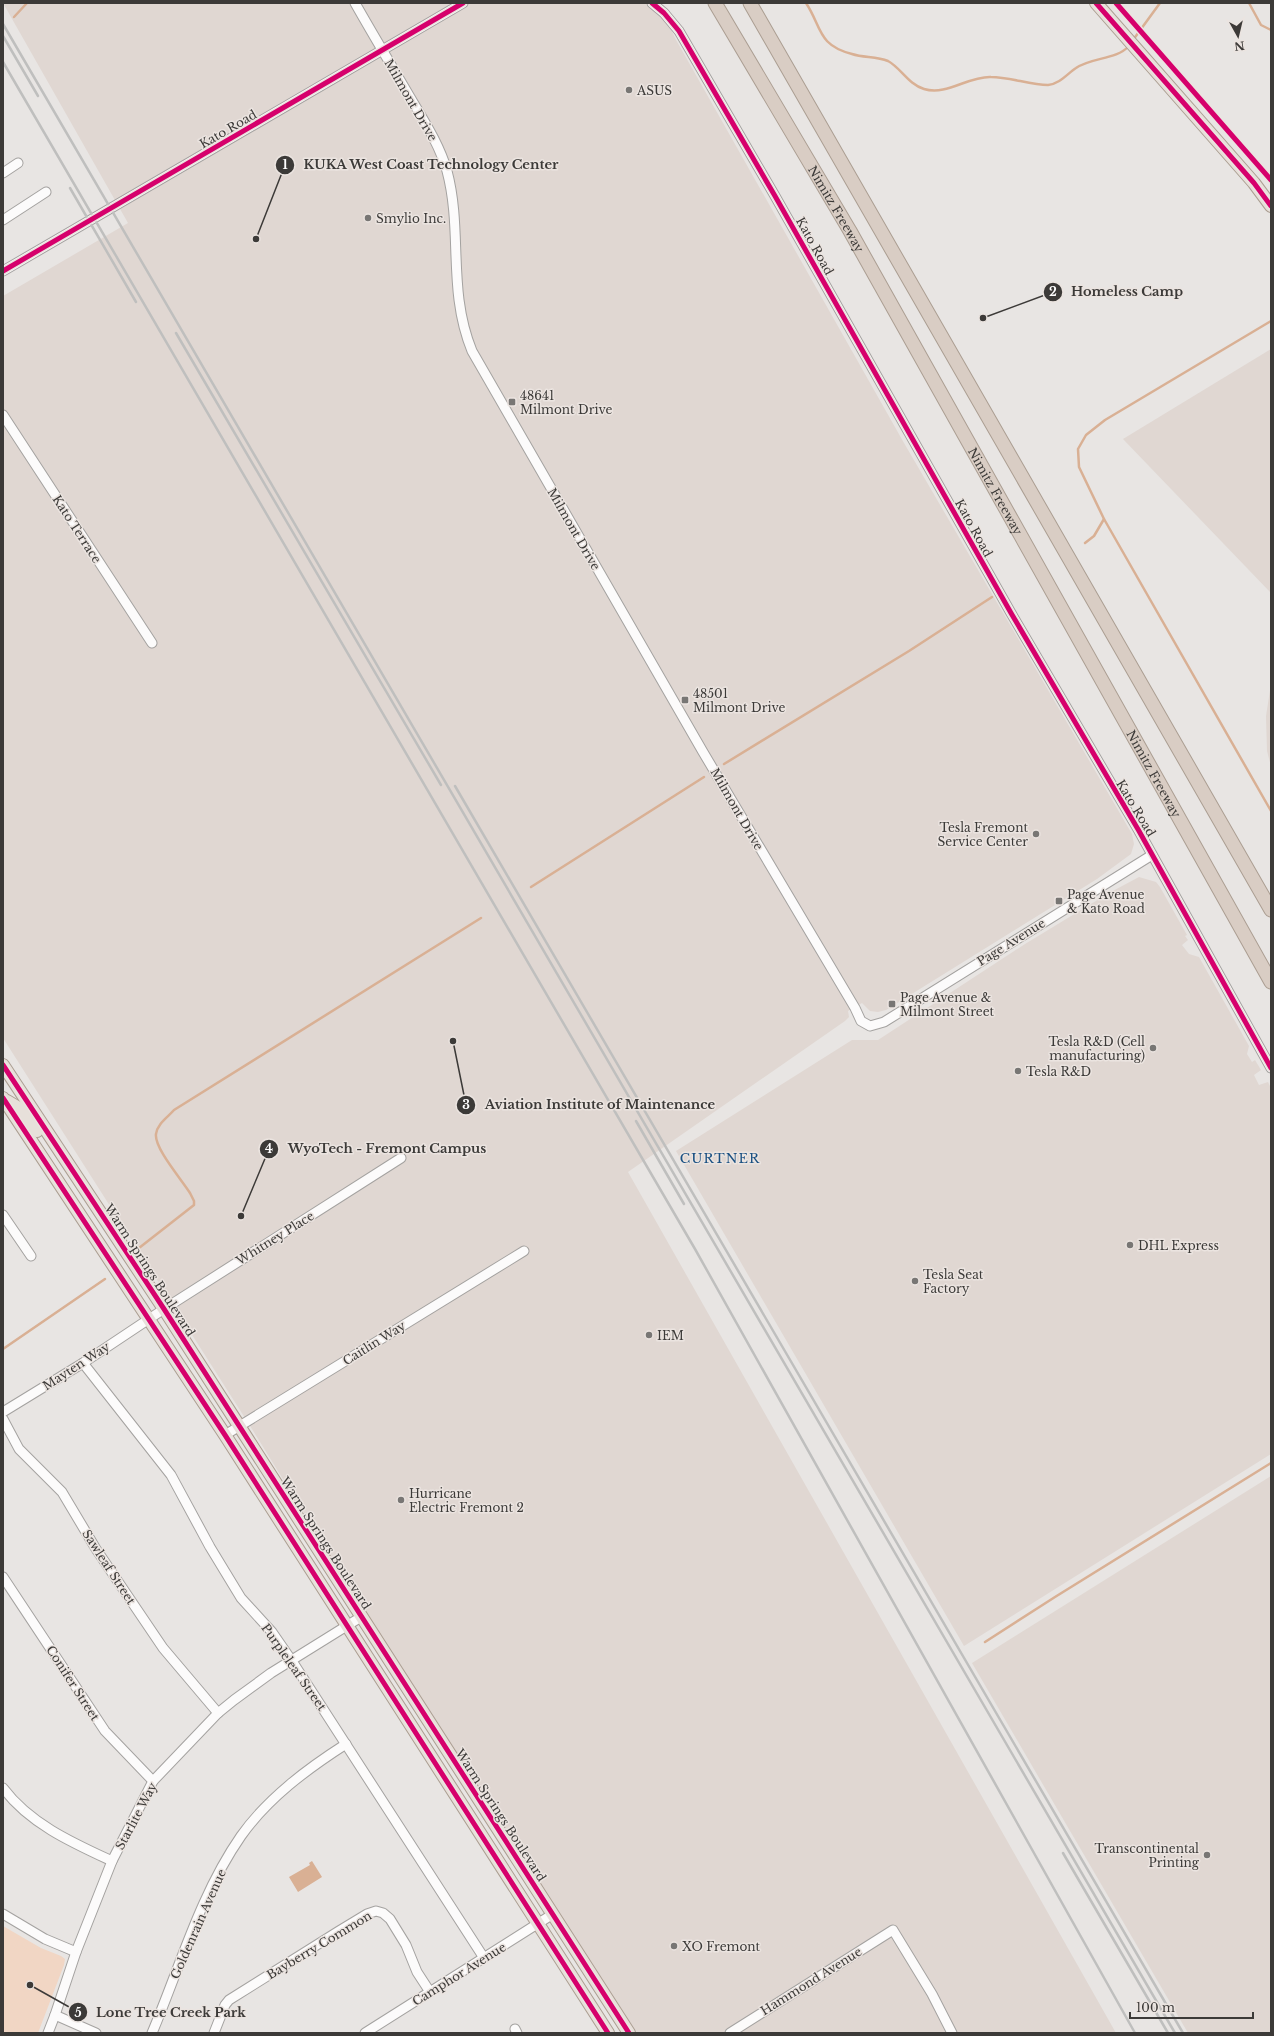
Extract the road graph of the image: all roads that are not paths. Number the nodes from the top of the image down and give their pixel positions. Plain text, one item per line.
1 (355, 3) edge
2 (463, 3) edge
3 (652, 3) edge
4 (715, 3) edge
5 (750, 3) edge
6 (1096, 3) edge
7 (382, 50) junction
8 (18, 163) dead end
9 (3, 173) edge
10 (46, 192) dead end
11 (1271, 206) edge
12 (3, 220) edge
13 (3, 271) edge
14 (3, 415) edge
15 (152, 643) dead end
16 (1152, 854) junction
17 (1271, 910) edge
18 (1271, 982) edge
19 (870, 1026) joint
20 (3, 1064) edge
21 (1271, 1068) edge
22 (3, 1098) edge
23 (60, 1152) junction
24 (401, 1158) dead end
25 (3, 1215) edge
26 (524, 1251) dead end
27 (31, 1256) dead end
28 (164, 1309) junction
29 (149, 1318) junction
30 (83, 1363) junction
31 (3, 1412) edge
32 (3, 1419) edge
33 (239, 1426) junction
34 (224, 1435) junction
35 (3, 1577) edge
36 (361, 1617) junction
37 (346, 1626) junction
38 (292, 1661) junction
39 (218, 1713) junction
40 (346, 1744) junction
41 (153, 1781) junction
42 (3, 1788) edge
43 (112, 1861) junction
44 (3, 1914) edge
45 (553, 1914) junction
46 (539, 1923) junction
47 (76, 1952) junction
48 (484, 1958) junction
49 (430, 1992) junction
50 (55, 2015) junction
51 (48, 2033) edge
52 (96, 2033) edge
53 (152, 2033) edge
54 (214, 2033) edge
55 (366, 2033) edge
56 (608, 2033) edge
57 (629, 2033) edge
58 (730, 2033) edge
59 (952, 2033) edge

1 - 7 street, Milmont Drive
2 - 7 street, Kato Road
3 - 16 street, Kato Road
4 - 18 highway, Nimitz Freeway
5 - 17 highway
6 - 11 main road
7 - 13 street, Kato Road
7 - 19 street, Milmont Drive
8 - 9 street
10 - 12 street
14 - 15 street, Kato Terrace
16 - 19 street, Page Avenue
16 - 21 street, Kato Road
20 - 23 main road, Warm Springs Boulevard
22 - 23 main road
22 - 29 main road
23 - 28 main road, Warm Springs Boulevard
24 - 28 street, Whitney Place
25 - 27 street
26 - 33 street, Caitlin Way
28 - 29 street, Whitney Place
28 - 33 main road, Warm Springs Boulevard
29 - 30 street, Mayten Way
29 - 34 main road
30 - 31 street, Mayten Way
30 - 38 street, Purpleleaf Street
32 - 39 street, Sawleaf Street
33 - 34 street, Caitlin Way
33 - 36 main road, Warm Springs Boulevard
34 - 37 main road
35 - 41 street, Conifer Street
36 - 37 street, Starlite Way
36 - 45 main road, Warm Springs Boulevard
37 - 38 street, Starlite Way
37 - 46 main road
38 - 39 street, Starlite Way
38 - 40 street, Purpleleaf Street
39 - 41 street, Starlite Way
40 - 48 street, Purpleleaf Street
40 - 53 street, Goldenrain Avenue
41 - 43 street, Starlite Way
42 - 43 street
43 - 47 street, Starlite Way
44 - 47 street
45 - 46 street, Camphor Avenue
45 - 57 main road, Warm Springs Boulevard
46 - 48 street, Camphor Avenue
46 - 56 main road
47 - 50 street, Starlite Way
48 - 49 street, Camphor Avenue
49 - 54 street, Bayberry Common
49 - 55 street, Camphor Avenue
50 - 51 street, Starlite Way
50 - 52 street
58 - 59 street, Hammond Avenue

